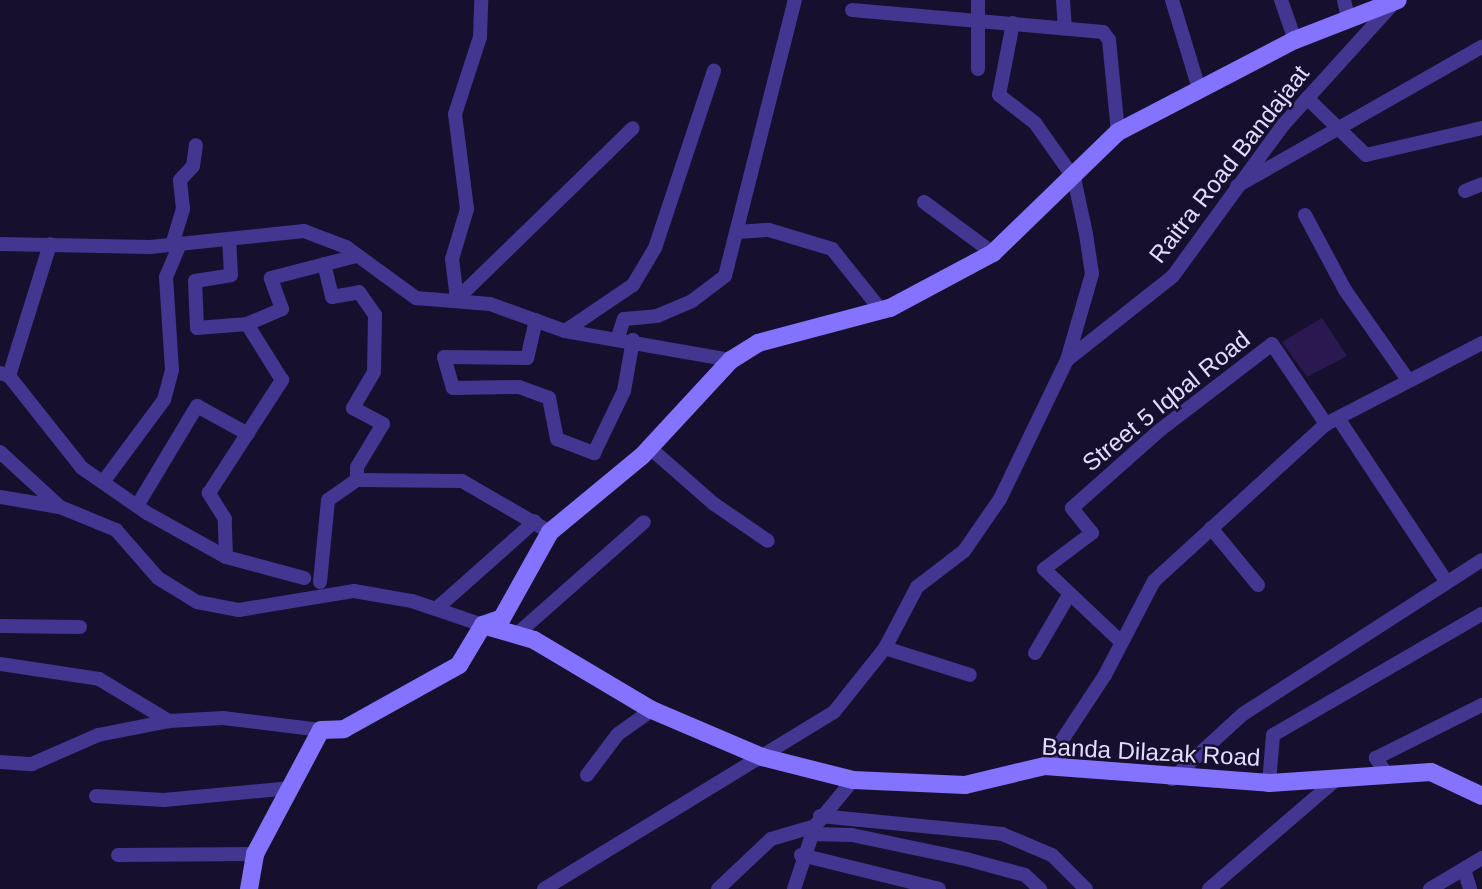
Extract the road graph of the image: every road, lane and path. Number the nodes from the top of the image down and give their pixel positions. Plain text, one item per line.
1 (481, 0) edge
2 (795, 0) edge
3 (978, 0) edge
4 (1063, 0) edge
5 (1172, 0) edge
6 (1281, 0) edge
7 (1394, 3) edge
8 (1346, 9) edge
9 (852, 10) dead end
10 (979, 22) junction
11 (1013, 23) junction
12 (1065, 28) junction
13 (1295, 40) junction
14 (1482, 47) edge
15 (978, 69) dead end
16 (713, 71) dead end
17 (1199, 89) junction
18 (1307, 98) junction
19 (633, 128) dead end
20 (1482, 128) edge
21 (1339, 130) junction
22 (1118, 132) junction
23 (196, 145) dead end
24 (1074, 178) junction
25 (1482, 184) edge
26 (1234, 187) junction
27 (1465, 191) dead end
28 (924, 202) dead end
29 (1305, 215) dead end
30 (737, 232) junction
31 (229, 239) junction
32 (0, 244) edge
33 (50, 244) junction
34 (176, 244) junction
35 (993, 253) junction
36 (356, 256) junction
37 (324, 264) junction
38 (457, 299) junction
39 (881, 310) junction
40 (536, 320) junction
41 (247, 324) junction
42 (565, 331) junction
43 (618, 337) junction
44 (633, 340) junction
45 (1482, 343) edge
46 (731, 360) junction
47 (1067, 360) junction
48 (5, 375) edge
49 (1408, 380) junction
50 (1332, 421) junction
51 (248, 434) junction
52 (650, 448) junction
53 (0, 452) edge
54 (357, 480) junction
55 (103, 482) junction
56 (0, 497) edge
57 (137, 506) junction
58 (60, 508) junction
59 (535, 522) junction
60 (644, 522) dead end
61 (1211, 528) junction
62 (550, 532) junction
63 (768, 541) dead end
64 (226, 557) junction
65 (1482, 560) edge
66 (304, 578) dead end
67 (1446, 580) junction
68 (320, 582) dead end
69 (1258, 585) dead end
70 (1070, 593) junction
71 (436, 609) junction
72 (1482, 614) edge
73 (484, 625) junction
74 (0, 626) edge
75 (80, 627) dead end
76 (517, 634) junction
77 (1119, 640) junction
78 (885, 648) junction
79 (1035, 653) dead end
80 (0, 664) edge
81 (970, 675) dead end
82 (1482, 705) edge
83 (652, 710) junction
84 (169, 720) junction
85 (321, 730) junction
86 (762, 757) junction
87 (0, 762) edge
88 (1045, 766) junction
89 (1385, 772) junction
90 (587, 775) dead end
91 (1172, 779) junction
92 (1337, 779) junction
93 (853, 780) junction
94 (1269, 783) junction
95 (292, 788) junction
96 (96, 796) dead end
97 (1482, 796) edge
98 (815, 825) junction
99 (255, 854) junction
100 (118, 855) dead end
101 (801, 855) junction
102 (1482, 858) edge
103 (1464, 869) junction
104 (249, 889) edge
105 (544, 889) edge
106 (718, 889) edge
107 (794, 889) edge
108 (939, 889) edge
109 (1040, 889) edge
110 (1086, 889) edge
111 (1209, 889) edge
112 (1430, 889) edge
113 (1470, 889) edge

1 - 38 street
2 - 30 street
3 - 10 street
4 - 12 street
5 - 17 street
6 - 13 street
7 - 8 street
7 - 18 street, Raitra Road Bandajaat
8 - 13 street
9 - 10 street
10 - 11 street
10 - 15 street
11 - 12 street
11 - 24 street
12 - 22 street
13 - 17 street
14 - 21 street
16 - 42 street
17 - 22 street
18 - 21 street
18 - 26 street, Raitra Road Bandajaat
19 - 38 street
20 - 21 street
21 - 26 street
22 - 24 street
23 - 34 street
24 - 35 street
24 - 47 street
25 - 27 street
26 - 47 street, Raitra Road Bandajaat
28 - 35 street
29 - 49 street
30 - 39 street
30 - 43 street
31 - 34 street
31 - 36 street
31 - 41 street
32 - 33 street
33 - 34 street
33 - 48 street
34 - 55 street
35 - 39 street
36 - 37 street
36 - 38 street
37 - 41 street
37 - 54 street
38 - 40 street
39 - 46 street
40 - 42 street
40 - 44 street
41 - 51 street
42 - 43 street
43 - 44 street
44 - 46 street
45 - 49 street
46 - 52 street
47 - 78 street, Raitra Road Bandajaat
48 - 55 street
49 - 50 street
50 - 61 street
50 - 67 street
50 - 70 street, Street 5 Iqbal Road
51 - 57 street
51 - 64 street
52 - 62 street
52 - 63 street
53 - 58 street
54 - 59 street
54 - 68 street
55 - 57 street
56 - 58 street
57 - 64 street
58 - 71 street
59 - 62 street
59 - 71 street
60 - 76 street
61 - 69 street
61 - 77 street
62 - 73 street
64 - 66 street
65 - 67 street
67 - 91 street
70 - 77 street
70 - 79 street
71 - 73 street
72 - 94 street
73 - 76 street, Banda Dilazak Road
73 - 85 street
74 - 75 street
76 - 83 street, Banda Dilazak Road
77 - 88 street
78 - 81 street
78 - 86 street, Raitra Road Bandajaat
80 - 84 street
82 - 89 street
83 - 86 street, Banda Dilazak Road
83 - 90 street
84 - 85 street
84 - 87 street
85 - 95 street
86 - 93 street, Banda Dilazak Road
86 - 105 street, Raitra Road Bandajaat
88 - 91 street, Banda Dilazak Road
88 - 93 street, Banda Dilazak Road
89 - 92 street, Banda Dilazak Road
89 - 97 street, Banda Dilazak Road
91 - 94 street, Banda Dilazak Road
92 - 94 street, Banda Dilazak Road
92 - 111 street
93 - 98 street
95 - 96 street
95 - 99 street
98 - 101 street
98 - 106 street
98 - 109 street
98 - 110 street
99 - 100 street
99 - 104 street
101 - 107 street
101 - 108 street
102 - 103 street
103 - 112 street
103 - 113 street

